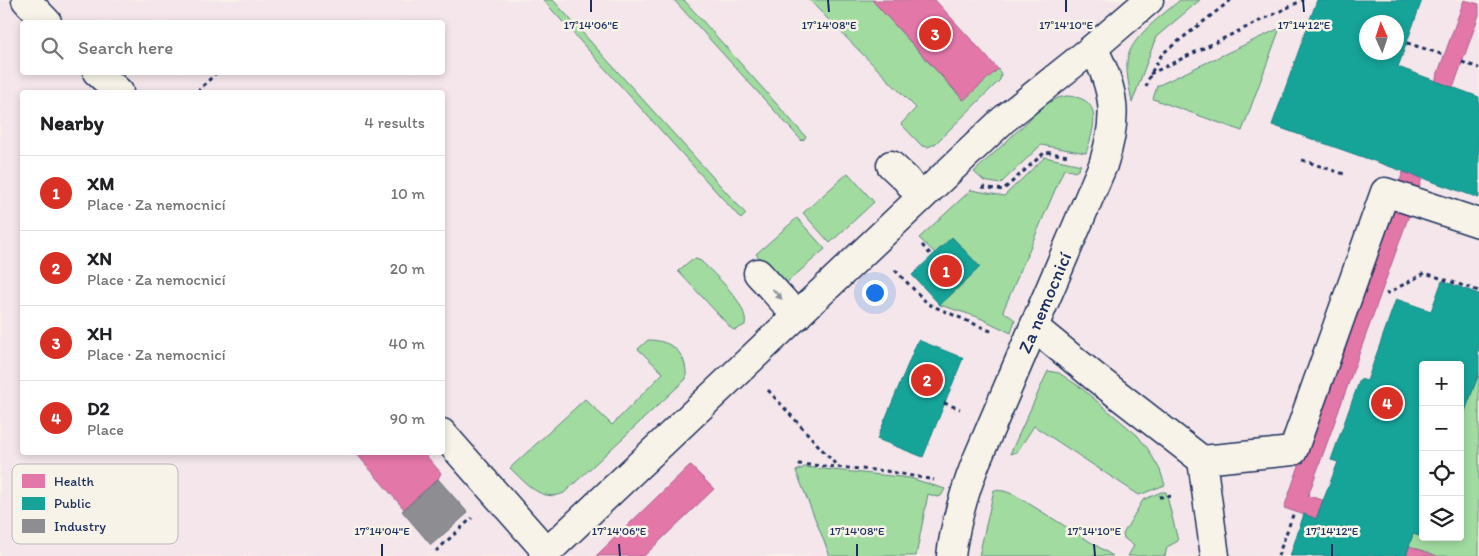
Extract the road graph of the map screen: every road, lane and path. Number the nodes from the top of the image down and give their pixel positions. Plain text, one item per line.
1 (26, 0) edge
2 (1149, 0) edge
3 (1231, 0) edge
4 (1303, 0) edge
5 (46, 20) edge
6 (1407, 43) dead end
7 (1093, 48) junction
8 (1444, 55) dead end
9 (1462, 62) dead end
10 (1479, 68) edge
11 (1150, 74) junction
12 (101, 75) edge
13 (214, 75) edge
14 (117, 90) edge
15 (199, 90) edge
16 (1145, 90) dead end
17 (1074, 158) dead end
18 (1302, 160) dead end
19 (891, 165) dead end
20 (1347, 175) dead end
21 (980, 186) dead end
22 (920, 197) junction
23 (1479, 223) edge
24 (894, 270) dead end
25 (758, 273) dead end
26 (1479, 291) edge
27 (1379, 298) dead end
28 (797, 316) junction
29 (1034, 326) junction
30 (992, 332) dead end
31 (767, 389) dead end
32 (445, 437) edge
33 (1202, 460) junction
34 (798, 464) dead end
35 (838, 468) junction
36 (940, 482) dead end
37 (1294, 512) dead end
38 (545, 554) edge
39 (951, 556) edge
40 (1215, 556) edge
41 (1278, 556) edge

1 - 5 street
2 - 7 street
3 - 11 path
4 - 11 path
6 - 8 path
7 - 22 street
7 - 29 street, Za nemocnicí
9 - 10 path
11 - 16 path
12 - 14 street
13 - 15 path
17 - 21 path
18 - 20 path
19 - 22 street
22 - 28 street
23 - 33 street
24 - 30 path
25 -> 28 street
26 - 27 path
28 - 38 street
29 - 33 street
29 - 39 street, Za nemocnicí
31 - 35 path
32 - 38 street
33 - 40 street
34 - 35 path
35 - 36 path
37 - 41 path

